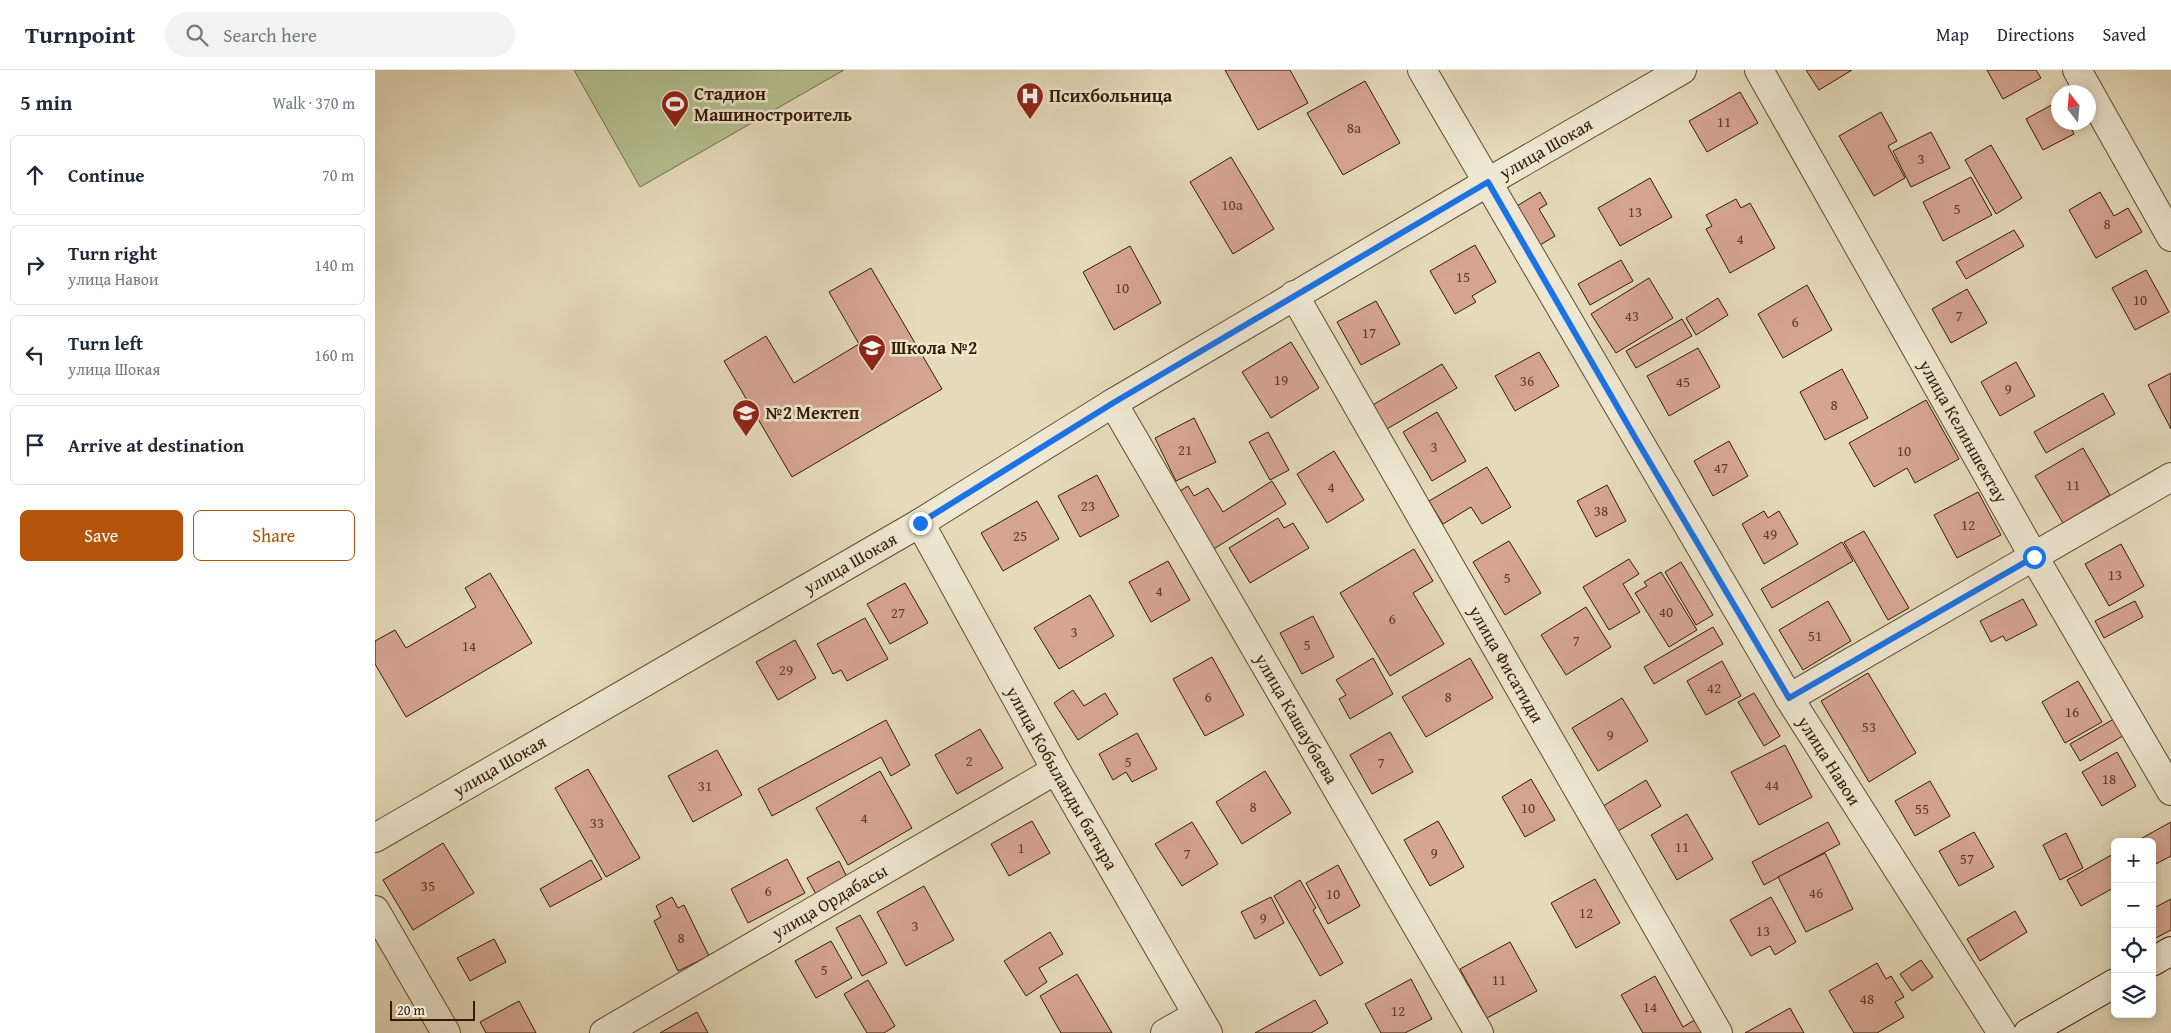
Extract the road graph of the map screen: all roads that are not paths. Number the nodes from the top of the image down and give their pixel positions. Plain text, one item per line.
1 (1422, 70) edge
2 (1682, 70) edge
3 (1759, 70) edge
4 (2077, 70) edge
5 (1488, 182) junction
6 (2171, 237) edge
7 (1295, 295) junction
8 (1113, 403) junction
9 (2171, 477) edge
10 (920, 523) junction
11 (2034, 557) junction
12 (1789, 698) junction
13 (1056, 770) junction
14 (2171, 791) edge
15 (375, 838) edge
16 (375, 910) edge
17 (2171, 951) edge
18 (2156, 960) edge
19 (2111, 985) edge
20 (1202, 1024) edge
21 (446, 1033) edge
22 (604, 1033) edge
23 (1165, 1033) edge
24 (1479, 1033) edge
25 (1719, 1033) edge
26 (2002, 1033) edge
27 (2028, 1033) edge

1 - 5 street, улица Навои
2 - 5 street, улица Шокая
3 - 11 street, улица Келиншектау
4 - 6 street
5 - 7 street, улица Шокая
5 - 12 street, улица Навои
7 - 8 street, улица Шокая
7 - 25 street, улица Фисатиди
8 - 10 street, улица Шокая
8 - 24 street, улица Кашаубаева
9 - 11 street
10 - 13 street, улица Кобыланды батыра
10 - 15 street, улица Шокая
11 - 12 street
11 - 14 street, улица Келиншектау
12 - 26 street, улица Навои
13 - 20 street, улица Кобыланды батыра
13 - 22 street, улица Ордабасы
16 - 21 street
17 - 18 street
19 - 27 street
20 - 23 street

